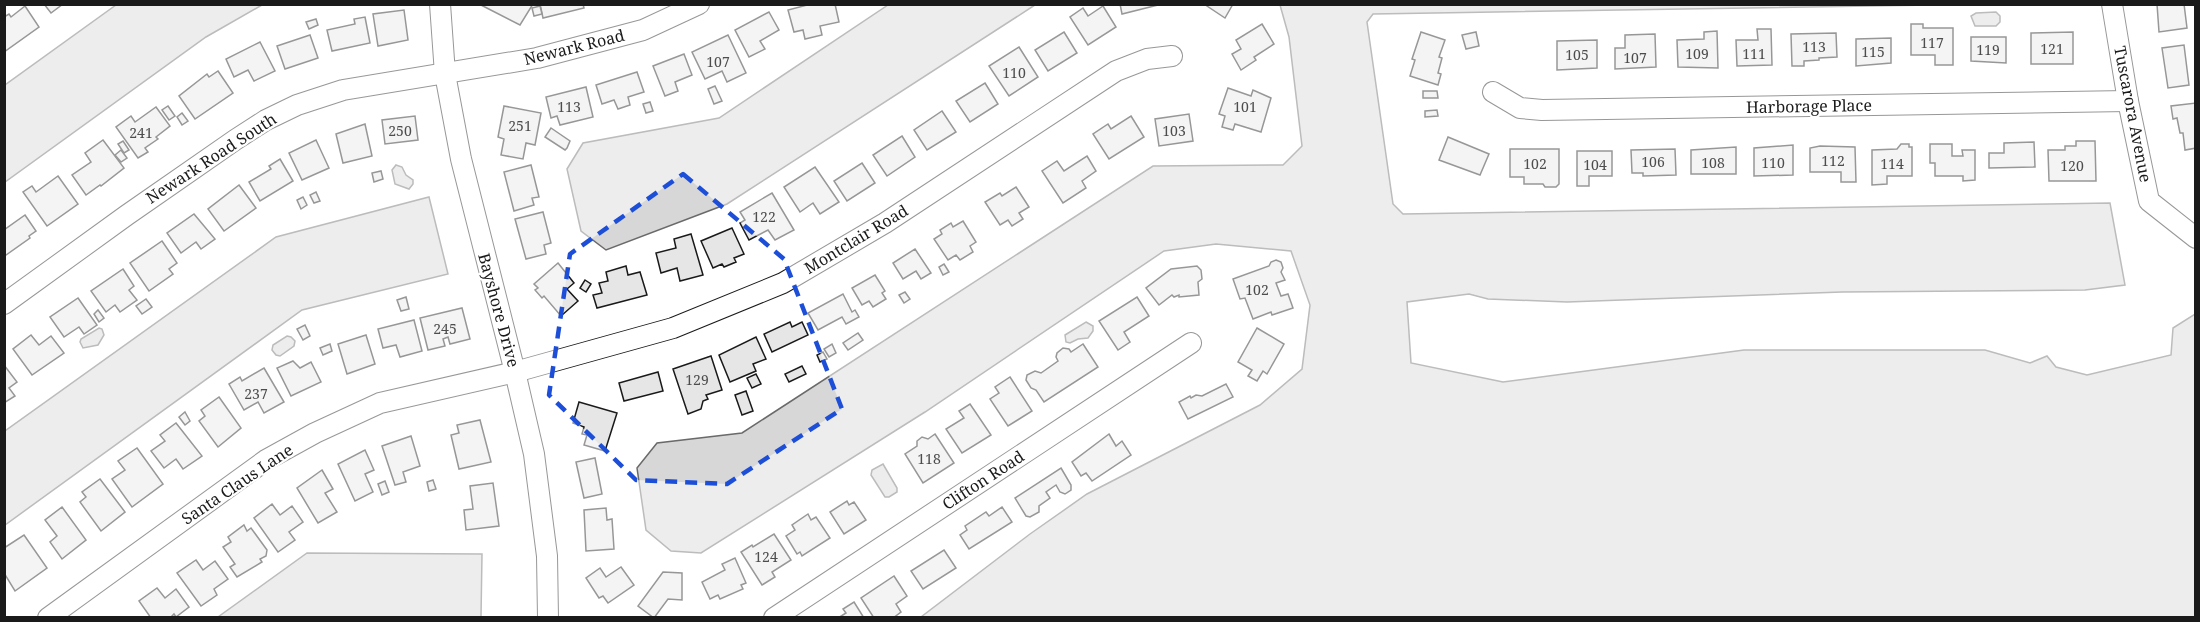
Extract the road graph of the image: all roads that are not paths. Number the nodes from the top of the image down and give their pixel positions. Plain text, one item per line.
1 (440, 4) edge
2 (699, 4) edge
3 (2112, 4) edge
4 (1172, 56) dead end
5 (445, 74) junction
6 (1493, 92) dead end
7 (2128, 101) junction
8 (2196, 238) edge
9 (4, 304) edge
10 (1191, 343) dead end
11 (515, 372) junction
12 (48, 618) edge
13 (548, 618) edge
14 (774, 618) edge

1 - 5 street, Bayshore Drive
2 - 5 street, Newark Road
3 - 7 street, Tuscarora Avenue
4 - 11 street, Montclair Road
5 - 9 street, Newark Road South
5 - 11 street, Bayshore Drive
6 - 7 street, Harborage Place
7 - 8 street, Tuscarora Avenue
10 - 14 street, Clifton Road
11 - 12 street, Santa Claus Lane
11 - 13 street, Bayshore Drive

